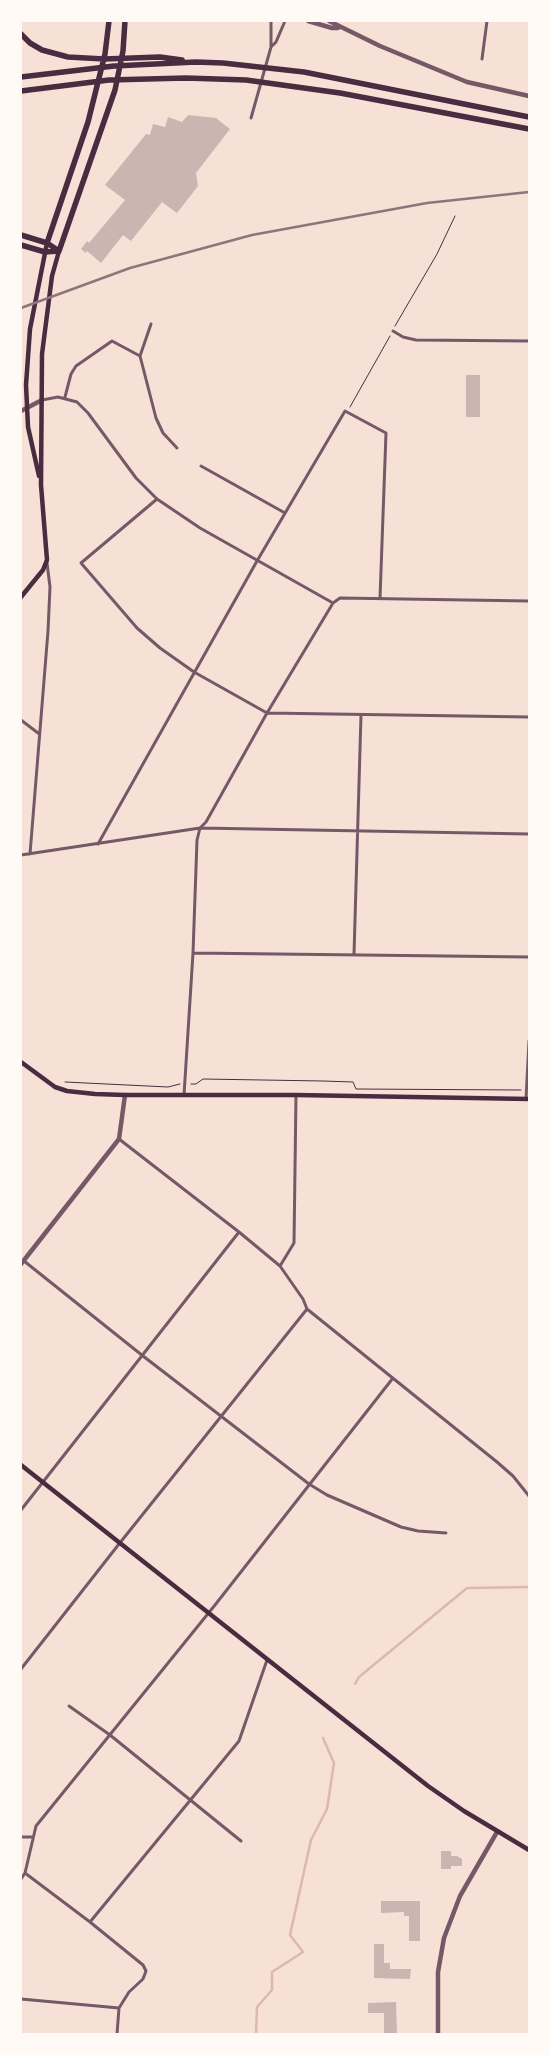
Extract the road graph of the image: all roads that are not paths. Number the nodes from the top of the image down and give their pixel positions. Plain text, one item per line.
1 (110, 21) edge
2 (126, 21) edge
3 (271, 21) edge
4 (285, 21) edge
5 (308, 21) edge
6 (329, 21) edge
7 (487, 21) edge
8 (340, 28) junction
9 (21, 34) edge
10 (271, 47) junction
11 (482, 59) dead end
12 (196, 62) junction
13 (21, 77) edge
14 (21, 91) edge
15 (529, 96) edge
16 (529, 116) edge
17 (251, 118) dead end
18 (529, 129) edge
19 (21, 235) edge
20 (47, 243) junction
21 (21, 245) edge
22 (59, 251) junction
23 (45, 252) junction
24 (151, 324) dead end
25 (393, 331) road end
26 (529, 341) edge
27 (140, 356) junction
28 (64, 397) junction
29 (42, 400) junction
30 (27, 408) junction
31 (21, 411) edge
32 (178, 448) dead end
33 (201, 466) dead end
34 (41, 485) junction
35 (157, 499) junction
36 (285, 513) junction
37 (47, 560) junction
38 (257, 561) junction
39 (21, 597) edge
40 (380, 598) junction
41 (529, 600) edge
42 (333, 603) junction
43 (194, 672) junction
44 (268, 713) junction
45 (361, 714) junction
46 (529, 717) edge
47 (21, 720) edge
48 (39, 734) junction
49 (200, 828) junction
50 (358, 831) junction
51 (529, 834) edge
52 (98, 844) junction
53 (30, 854) junction
54 (21, 855) edge
55 (193, 953) junction
56 (354, 954) junction
57 (529, 957) edge
58 (529, 1041) edge
59 (21, 1062) edge
60 (184, 1095) junction
61 (296, 1095) junction
62 (126, 1096) junction
63 (527, 1099) edge
64 (119, 1139) junction
65 (239, 1232) junction
66 (23, 1262) edge
67 (280, 1266) junction
68 (307, 1309) junction
69 (143, 1356) junction
70 (393, 1378) junction
71 (222, 1417) junction
72 (21, 1465) edge
73 (43, 1482) junction
74 (309, 1484) junction
75 (529, 1496) edge
76 (21, 1510) edge
77 (446, 1533) dead end
78 (119, 1544) junction
79 (209, 1613) junction
80 (267, 1660) junction
81 (22, 1666) edge
82 (69, 1706) dead end
83 (110, 1735) junction
84 (189, 1800) junction
85 (497, 1832) junction
86 (21, 1836) edge
87 (33, 1837) junction
88 (241, 1842) dead end
89 (529, 1850) edge
90 (25, 1873) junction
91 (21, 1879) edge
92 (90, 1922) junction
93 (21, 1999) edge
94 (119, 2008) junction
95 (116, 2034) edge
96 (438, 2034) edge

1 - 20 highway
2 - 22 highway
3 - 10 street
4 - 10 street
5 - 8 street
6 - 8 street
7 - 11 street
8 - 15 street
9 - 12 highway
10 - 17 street
12 - 13 highway
12 - 16 highway
14 - 18 highway
19 - 20 highway
20 - 22 highway
20 - 23 main road
21 - 23 highway
22 - 23 highway
22 - 29 main road
23 - 30 main road
24 - 27 street
25 - 26 street
27 - 28 street
27 - 32 street
28 - 29 street
28 - 35 street
29 - 30 street
29 - 34 main road
30 - 31 street
30 - 34 main road
33 - 36 street
34 - 37 main road
35 - 38 street
35 - 43 street
36 - 38 street
36 - 40 street
37 - 39 main road
37 - 48 street
38 - 42 street
38 - 43 street
40 - 41 street
40 - 42 street
42 - 44 street
43 - 44 street
43 - 52 street
44 - 45 street
44 - 49 street
45 - 46 street
45 - 50 street
47 - 48 street
48 - 53 street
49 - 50 street
49 - 52 street
49 - 55 street
50 - 51 street
50 - 56 street
52 - 53 street
53 - 54 street
55 - 56 street
55 - 60 street
56 - 57 street
58 - 63 street
59 - 62 main road
60 - 61 main road
60 - 62 main road
61 - 63 main road
61 - 67 street
62 - 64 street
64 - 65 street
64 - 66 street
65 - 67 street
65 - 69 street
66 - 69 street
67 - 68 street
68 - 70 street
68 - 71 street
69 - 71 street
69 - 73 street
70 - 74 street
70 - 75 street
71 - 74 street
71 - 78 street
72 - 73 main road
73 - 76 street
73 - 78 main road
74 - 77 street
74 - 79 street
78 - 79 main road
78 - 81 street
79 - 80 main road
79 - 83 street
80 - 84 street
80 - 85 main road
82 - 83 street
83 - 84 street
83 - 87 street
84 - 88 street
84 - 92 street
85 - 89 main road
85 - 96 street
86 - 87 street
87 - 90 street
90 - 91 street
90 - 92 street
92 - 94 street
93 - 94 street
94 - 95 street

